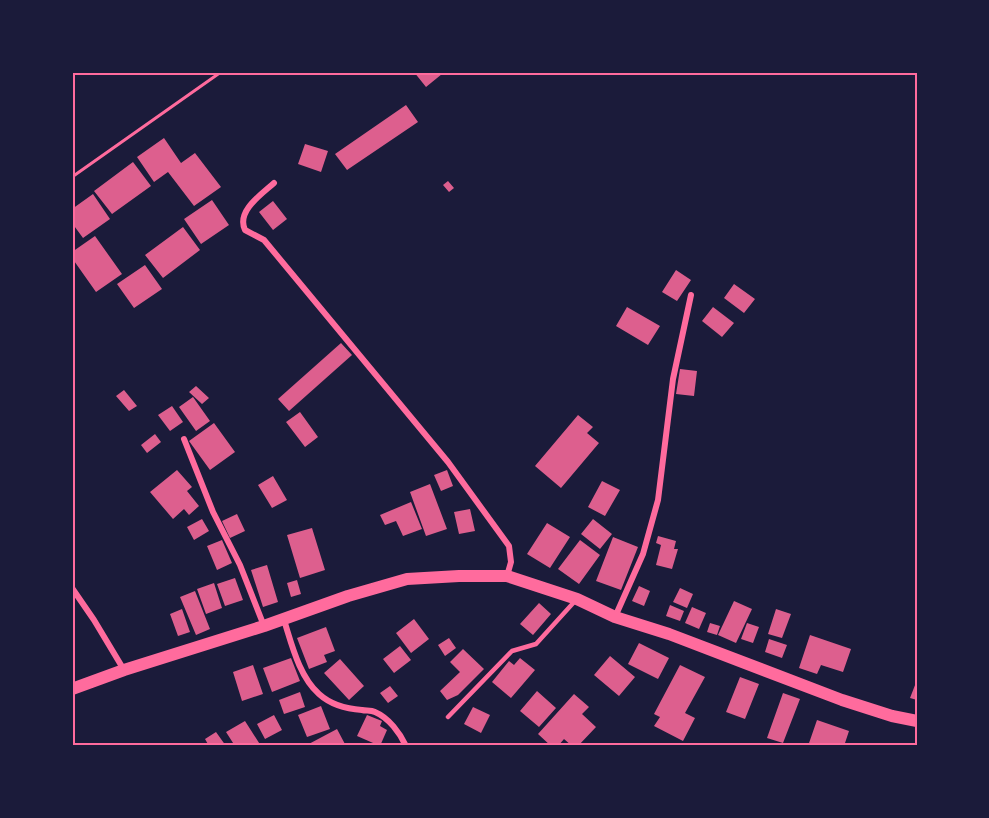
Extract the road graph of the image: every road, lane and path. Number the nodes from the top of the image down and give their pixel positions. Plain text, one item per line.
1 (220, 72) edge
2 (72, 177) edge
3 (274, 183) dead end
4 (691, 295) dead end
5 (184, 440) dead end
6 (507, 576) junction
7 (72, 588) edge
8 (577, 599) junction
9 (615, 617) junction
10 (284, 620) junction
11 (264, 626) junction
12 (124, 670) junction
13 (72, 689) edge
14 (448, 717) dead end
15 (917, 721) edge
16 (406, 746) edge

1 - 2 path
3 - 6 street
4 - 9 street
5 - 11 street
6 - 8 main road
6 - 10 main road
7 - 12 street
8 - 9 main road
8 - 14 lane
9 - 15 main road
10 - 11 main road
10 - 16 street
11 - 12 main road
12 - 13 main road

